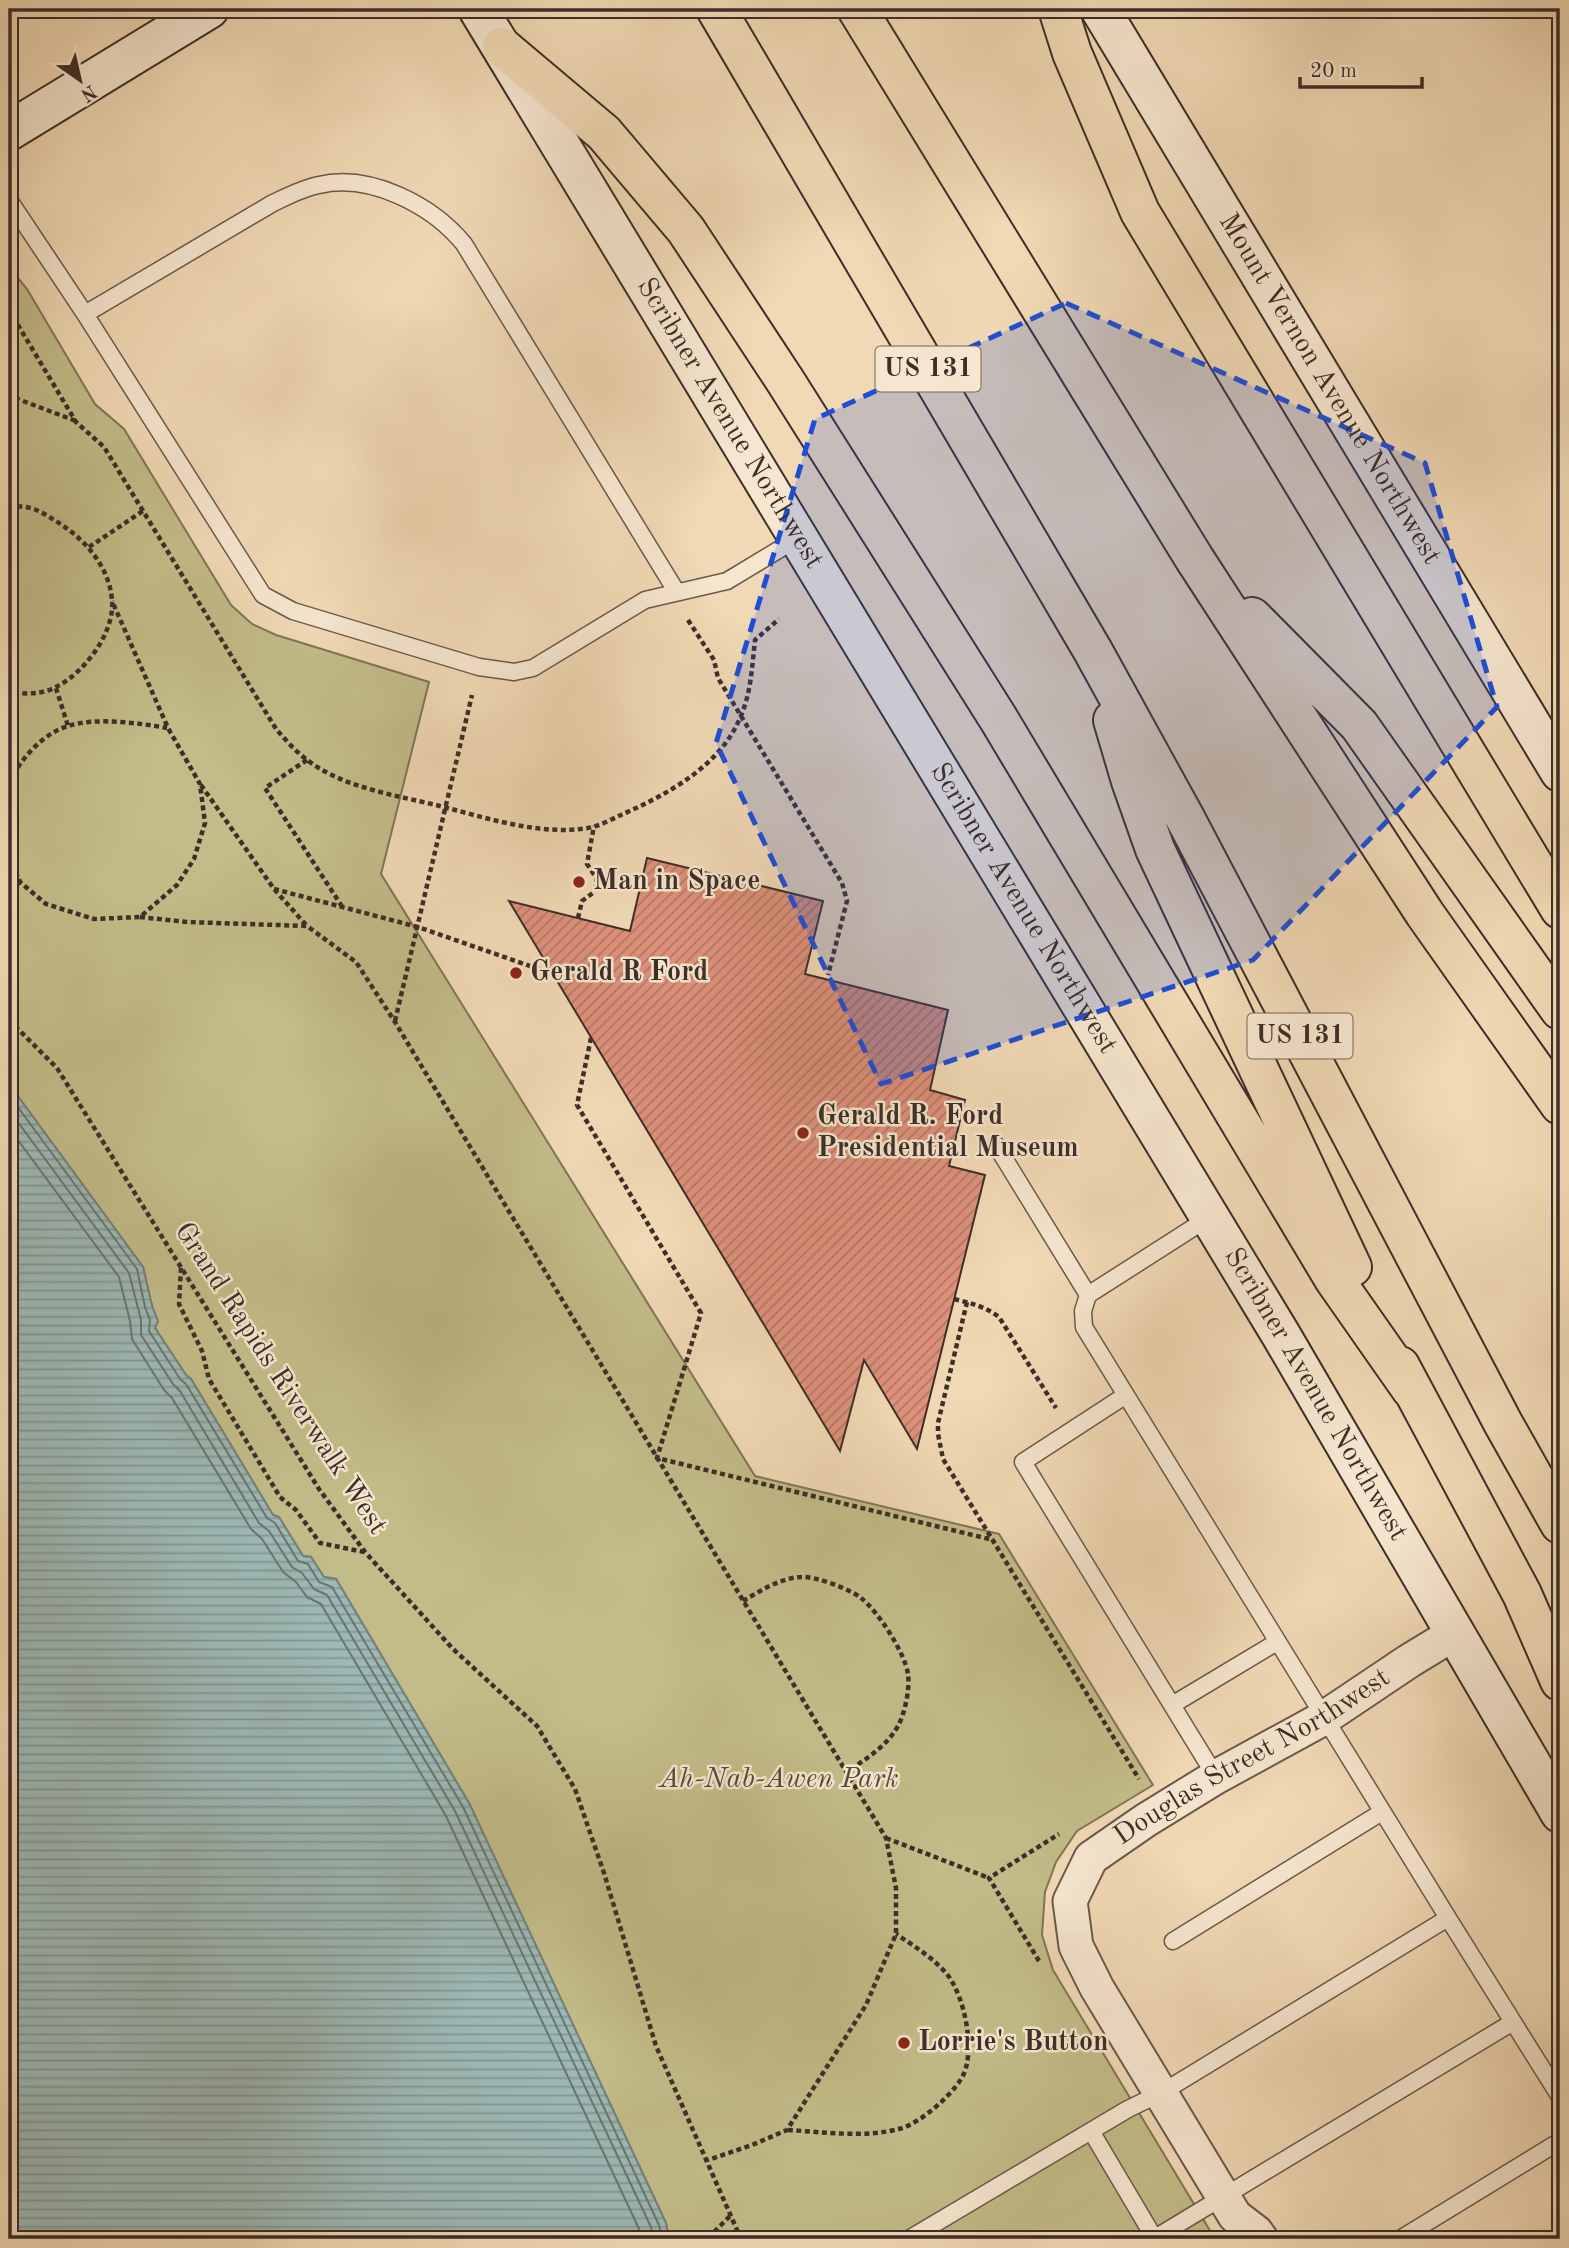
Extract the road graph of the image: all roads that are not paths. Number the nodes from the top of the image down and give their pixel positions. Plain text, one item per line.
1 (209, 9) edge
2 (478, 9) edge
3 (716, 9) edge
4 (857, 9) edge
5 (1058, 9) edge
6 (1100, 9) edge
7 (502, 47) junction
8 (9, 131) edge
9 (9, 200) edge
10 (85, 314) junction
11 (798, 538) junction
12 (1194, 558) junction
13 (673, 592) junction
14 (1093, 651) junction
15 (1560, 772) edge
16 (1560, 909) edge
17 (1560, 1010) edge
18 (1560, 1105) edge
19 (996, 1145) dead end
20 (1210, 1217) junction
21 (1088, 1295) junction
22 (1411, 1390) junction
23 (1126, 1395) junction
24 (1560, 1524) edge
25 (1522, 1594) junction
26 (1455, 1633) junction
27 (1277, 1642) junction
28 (1560, 1653) edge
29 (1560, 1681) edge
30 (1172, 1705) junction
31 (1324, 1718) junction
32 (1216, 1777) junction
33 (1382, 1812) junction
34 (1560, 1813) edge
35 (1448, 1918) junction
36 (1173, 1941) dead end
37 (1513, 2022) junction
38 (1161, 2093) junction
39 (1560, 2097) edge
40 (1091, 2131) junction
41 (1560, 2141) edge
42 (1232, 2217) edge
43 (909, 2239) edge
44 (1155, 2239) edge
45 (1261, 2239) edge
46 (1400, 2239) edge

1 - 8 street
2 - 7 street, Scribner Avenue Northwest
3 - 14 highway, US 131
4 - 12 highway
5 - 16 highway
6 - 15 street, Mount Vernon Avenue Northwest
7 - 11 street, Scribner Avenue Northwest
7 - 22 highway
9 - 10 lane
10 - 13 lane
10 - 13 lane
11 - 13 lane
11 - 20 street, Scribner Avenue Northwest
12 - 17 highway
12 - 18 highway
14 - 22 highway
14 - 24 highway, US 131
19 - 21 lane
20 - 21 lane
20 - 26 street, Scribner Avenue Northwest
21 - 23 lane
22 - 25 highway
23 - 27 lane
23 - 30 lane
25 - 28 highway
25 - 29 highway
26 - 31 street, Douglas Street Northwest
26 - 34 street, Scribner Avenue Northwest
27 - 30 lane
27 - 31 lane
30 - 32 lane
31 - 32 street, Douglas Street Northwest
31 - 33 lane
32 - 38 street, Douglas Street Northwest
33 - 35 lane
33 - 36 lane
35 - 37 lane
35 - 38 lane
37 - 39 lane
37 - 42 lane
38 - 40 lane
38 - 42 street
40 - 43 lane
40 - 44 lane
41 - 46 lane
42 - 44 lane
42 - 45 street

